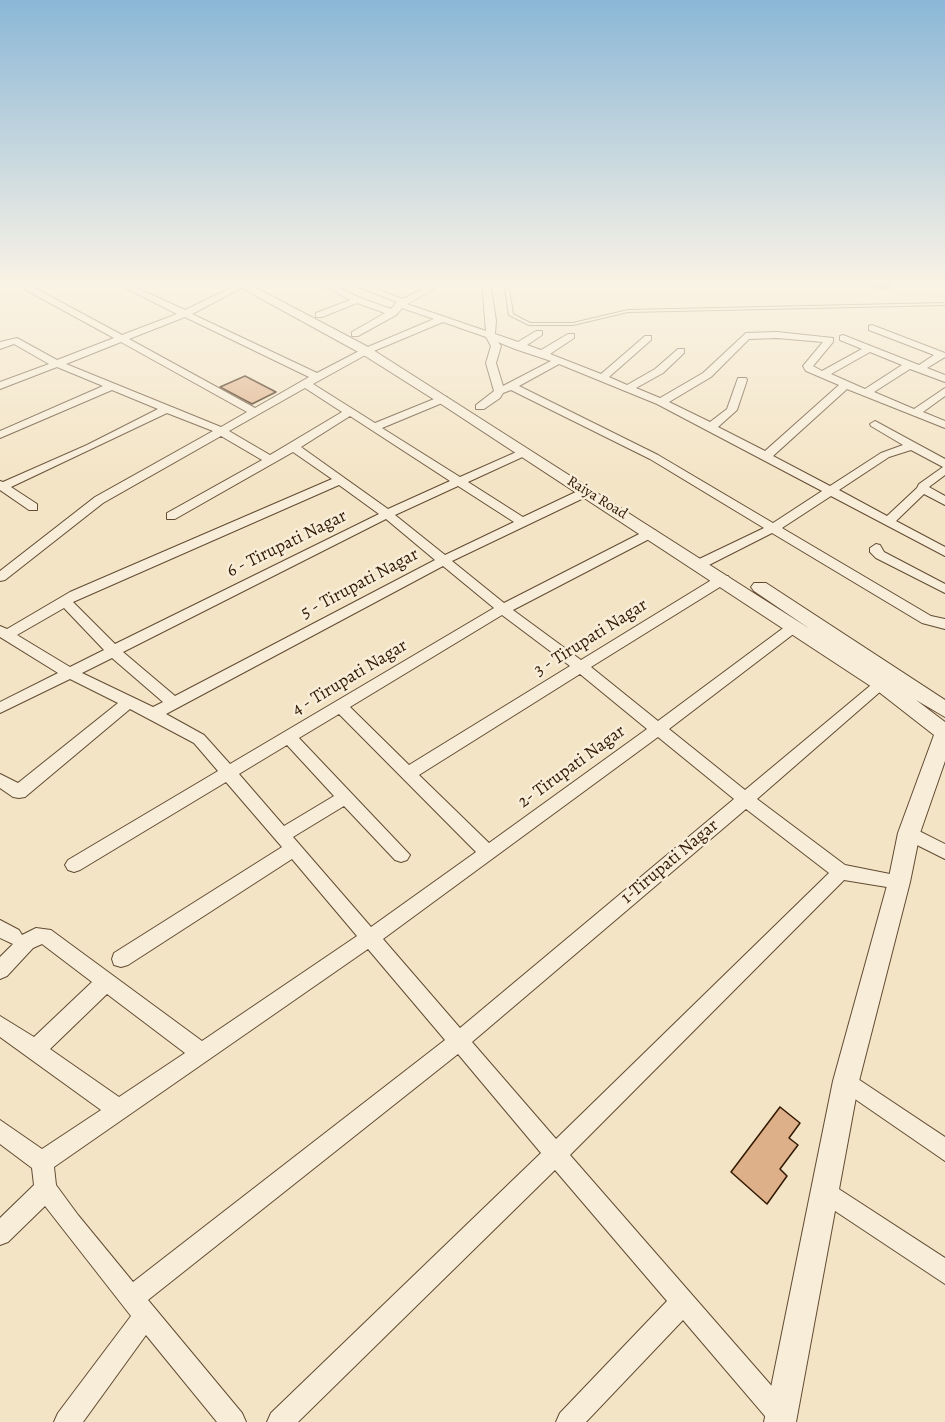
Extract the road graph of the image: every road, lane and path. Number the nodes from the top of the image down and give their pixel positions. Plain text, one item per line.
1 (29, 348) edge
2 (96, 348) edge
3 (137, 348) edge
4 (257, 348) edge
5 (495, 348) edge
6 (523, 348) edge
7 (551, 348) edge
8 (636, 348) edge
9 (735, 348) edge
10 (823, 348) edge
11 (925, 348) edge
12 (372, 349) junction
13 (869, 349) joint
14 (681, 351) dead end
15 (542, 354) junction
16 (558, 361) junction
17 (57, 364) junction
18 (914, 367) junction
19 (822, 375) junction
20 (317, 377) junction
21 (602, 378) junction
22 (945, 379) edge
23 (742, 381) dead end
24 (306, 384) junction
25 (846, 384) junction
26 (0, 386) edge
27 (112, 386) junction
28 (505, 389) junction
29 (627, 389) junction
30 (945, 391) edge
31 (866, 393) junction
32 (443, 399) junction
33 (661, 402) junction
34 (480, 407) junction
35 (167, 409) junction
36 (351, 411) junction
37 (255, 412) junction
38 (915, 413) junction
39 (875, 424) dead end
40 (945, 425) edge
41 (375, 427) junction
42 (711, 427) junction
43 (221, 431) junction
44 (0, 435) edge
45 (912, 446) junction
46 (293, 447) junction
47 (525, 452) junction
48 (766, 456) junction
49 (270, 460) junction
50 (945, 464) edge
51 (945, 470) edge
52 (340, 480) junction
53 (459, 483) junction
54 (1, 486) edge
55 (923, 489) junction
56 (586, 492) junction
57 (831, 492) junction
58 (945, 501) edge
59 (33, 507) dead end
60 (387, 514) junction
61 (171, 516) dead end
62 (521, 521) junction
63 (888, 522) junction
64 (775, 527) junction
65 (651, 533) junction
66 (876, 548) dead end
67 (945, 552) edge
68 (444, 560) junction
69 (706, 560) junction
70 (0, 577) edge
71 (723, 579) junction
72 (945, 589) edge
73 (65, 601) junction
74 (503, 609) junction
75 (945, 624) edge
76 (795, 626) junction
77 (4, 633) edge
78 (113, 651) junction
79 (581, 667) junction
80 (69, 673) junction
81 (882, 684) junction
82 (129, 702) junction
83 (174, 703) junction
84 (340, 707) junction
85 (0, 708) edge
86 (945, 710) edge
87 (153, 714) junction
88 (658, 729) junction
89 (945, 733) edge
90 (288, 737) junction
91 (227, 772) junction
92 (409, 772) junction
93 (0, 780) edge
94 (345, 797) junction
95 (745, 799) junction
96 (909, 833) junction
97 (287, 842) junction
98 (945, 852) edge
99 (488, 853) junction
100 (401, 855) dead end
101 (74, 865) dead end
102 (841, 872) junction
103 (899, 882) junction
104 (370, 938) junction
105 (121, 959) dead end
106 (0, 970) edge
107 (106, 982) junction
108 (0, 1025) edge
109 (459, 1041) junction
110 (35, 1050) junction
111 (202, 1053) junction
112 (846, 1081) junction
113 (119, 1110) junction
114 (0, 1131) edge
115 (945, 1150) edge
116 (556, 1155) junction
117 (42, 1162) junction
118 (46, 1189) junction
119 (825, 1191) junction
120 (0, 1234) edge
121 (945, 1272) edge
122 (682, 1302) junction
123 (138, 1307) junction
124 (781, 1419) edge
125 (67, 1422) edge
126 (233, 1422) edge
127 (280, 1422) edge
128 (569, 1422) edge

1 - 17 street
2 - 17 street
3 - 37 street
4 - 20 street
5 - 28 street
6 - 15 street
7 - 15 street
8 - 21 street
9 - 33 street
10 - 19 street
11 - 18 street
12 - 20 street
12 - 32 street, Raiya Road
12 - 34 street, Raiya Road
13 - 18 street
13 - 19 street
14 - 29 street
15 - 16 street
16 - 21 street
16 - 28 street
17 - 26 street
17 - 27 street
18 - 22 street
18 - 31 street
19 - 25 street
20 - 24 street
21 - 29 street
23 - 42 street
24 - 36 street
24 - 37 street
25 - 31 street
25 - 48 street
27 - 35 street
27 - 44 street
28 - 34 street
28 - 64 street
29 - 33 street
30 - 38 street
31 - 38 street
32 - 41 street
32 - 47 street, Raiya Road
33 - 42 street
34 - 69 street, Raiya Road
35 - 43 street
35 - 54 street
36 - 41 street
36 - 46 street
37 - 43 street
38 - 40 street
39 - 45 street
41 - 53 street
42 - 48 street
43 - 49 street
43 - 70 street
45 - 50 street
45 - 57 street
46 - 49 street
46 - 52 street
47 - 53 street, 6 - Tirupati Nagar
47 - 56 street, Raiya Road
48 - 57 street
49 - 61 street
51 - 55 street
52 - 60 street
52 - 73 street
53 - 60 street, 6 - Tirupati Nagar
53 - 62 street
54 - 59 street
55 - 58 street
55 - 63 street
56 - 62 street, 5 - Tirupati Nagar
56 - 65 street, Raiya Road
57 - 63 street
57 - 64 street
60 - 68 street
60 - 78 street, 6 - Tirupati Nagar
62 - 68 street, 5 - Tirupati Nagar
63 - 67 street
64 - 69 street
64 - 75 street
65 - 69 street, Raiya Road
65 - 74 street, 4 - Tirupati Nagar
66 - 72 street
68 - 74 street
68 - 83 street, 5 - Tirupati Nagar
69 - 71 street, Raiya Road
69 - 86 street, Raiya Road
71 - 76 street, Raiya Road
71 - 79 street, 3 - Tirupati Nagar
73 - 77 street
73 - 78 street
74 - 79 street
74 - 84 street, 4 - Tirupati Nagar
76 - 81 street, Raiya Road
76 - 88 street, 2- Tirupati Nagar
77 - 80 street
78 - 80 street, 6 - Tirupati Nagar
78 - 83 street
79 - 88 street
79 - 92 street, 3 - Tirupati Nagar
80 - 82 street
80 - 85 street, 6 - Tirupati Nagar
81 - 89 street, Raiya Road
81 - 95 street, 1-Tirupati Nagar
82 - 87 street
82 - 93 street
83 - 87 street, 5 - Tirupati Nagar
84 - 90 street, 4 - Tirupati Nagar
84 - 92 street
87 - 91 street
88 - 95 street
88 - 99 street, 2- Tirupati Nagar
89 - 96 street
90 - 91 street, 4 - Tirupati Nagar
90 - 94 street
91 - 97 street
91 - 101 street, 4 - Tirupati Nagar
92 - 99 street
94 - 97 street
94 - 100 street
95 - 102 street
95 - 109 street, 1-Tirupati Nagar
96 - 98 street
96 - 103 street
97 - 104 street
97 - 105 street
99 - 104 street, 2- Tirupati Nagar
102 - 103 street
102 - 116 street
103 - 112 street
104 - 109 street
104 - 111 street, 2- Tirupati Nagar
106 - 107 street
107 - 110 street
107 - 111 street
108 - 110 street
109 - 116 street
109 - 123 street, 1-Tirupati Nagar
110 - 113 street
111 - 113 street, 2- Tirupati Nagar
112 - 115 street
112 - 119 street
113 - 117 street, 2- Tirupati Nagar
114 - 117 street
116 - 122 street
116 - 127 street
117 - 118 street
118 - 120 street
118 - 123 street
119 - 121 street
119 - 124 street
122 - 124 street
122 - 128 street
123 - 125 street, 1-Tirupati Nagar
123 - 126 street

